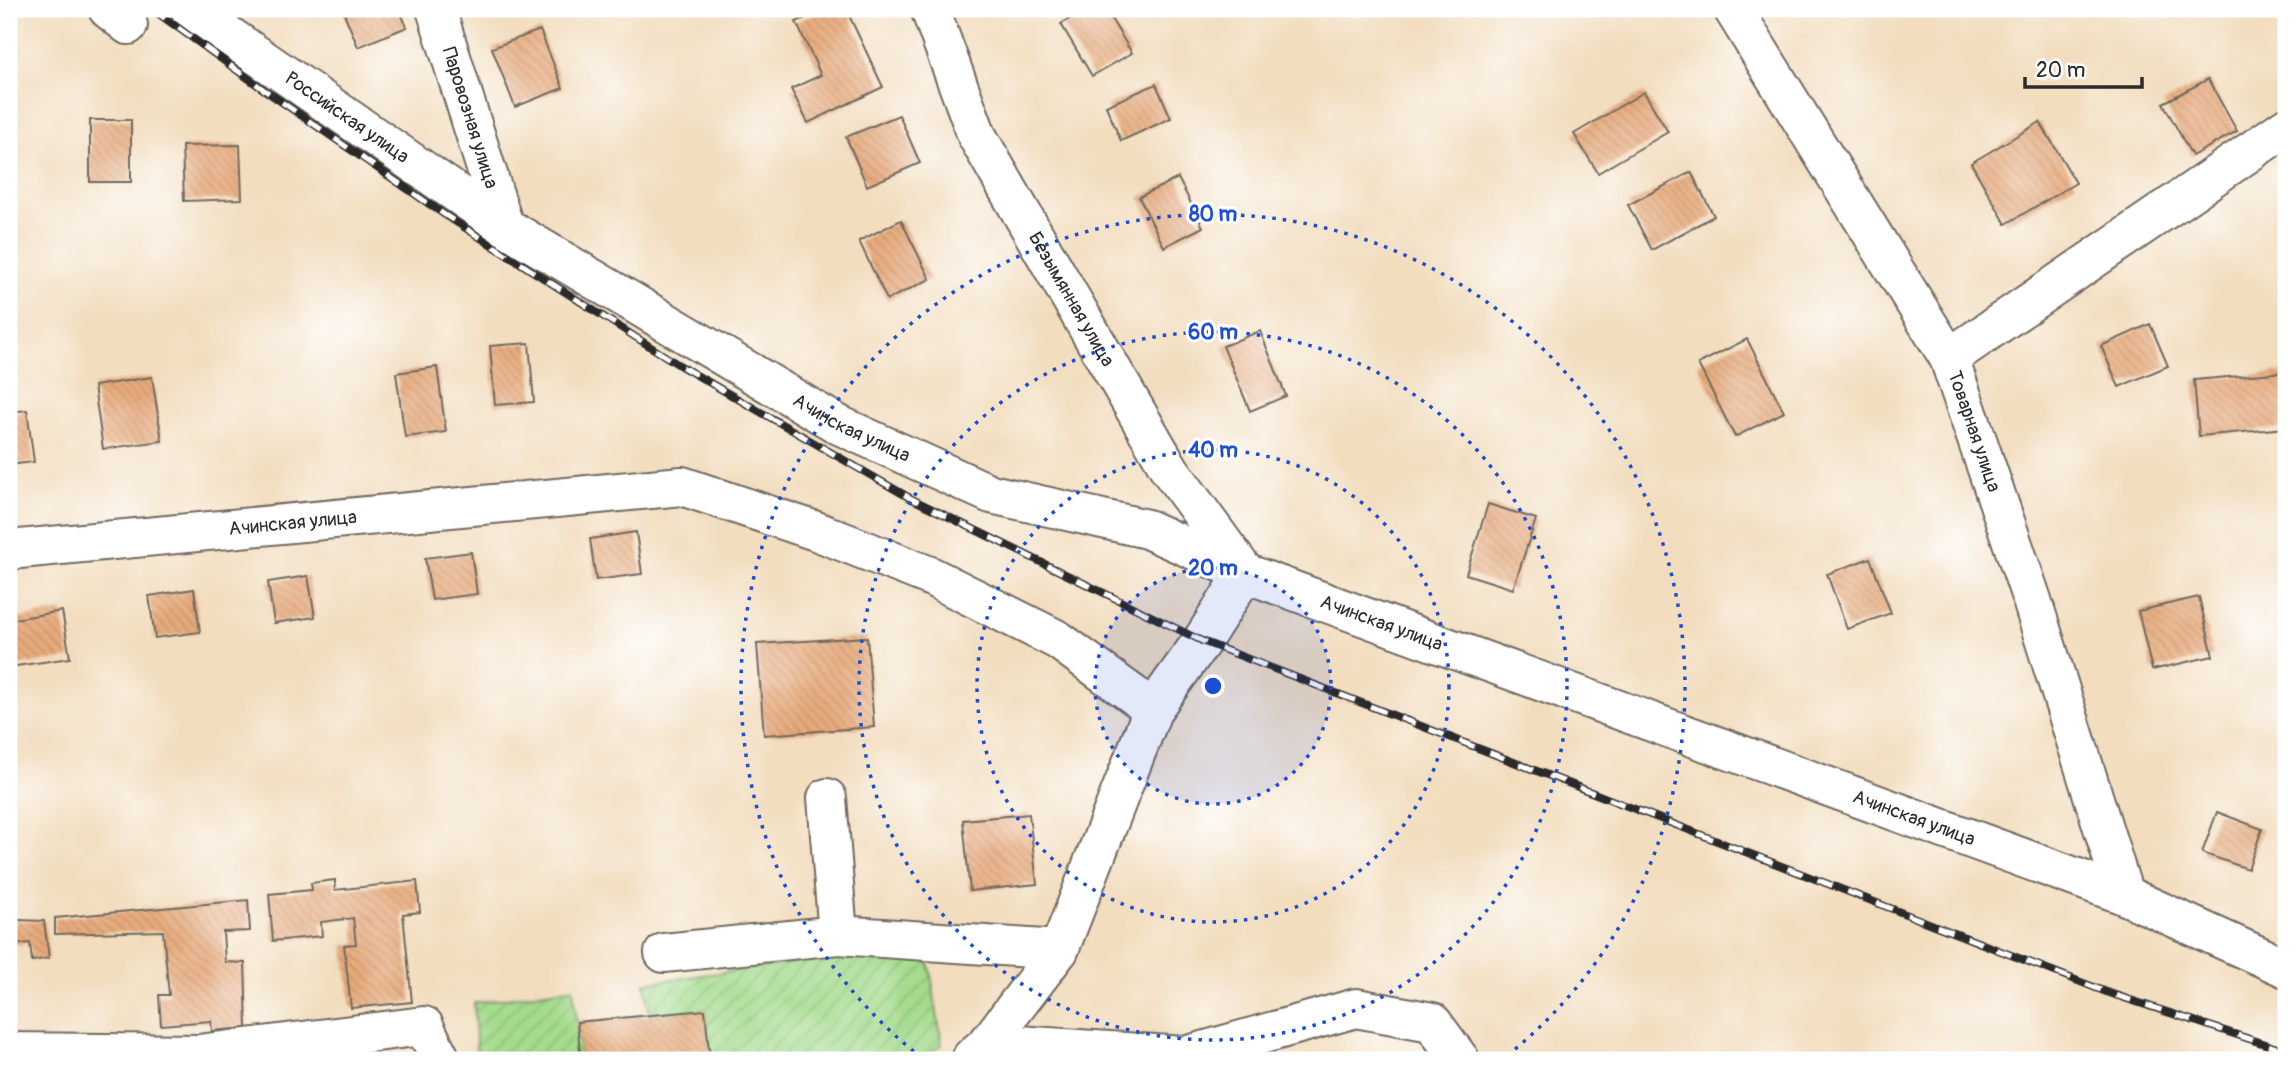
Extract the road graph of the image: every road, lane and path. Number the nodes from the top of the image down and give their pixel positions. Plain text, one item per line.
1 (190, 9) edge
2 (436, 9) edge
3 (930, 9) edge
4 (1733, 9) edge
5 (2286, 127) edge
6 (504, 226) junction
7 (1949, 358) junction
8 (9, 550) edge
9 (1245, 573) junction
10 (1153, 709) junction
11 (827, 798) dead end
12 (2124, 895) junction
13 (838, 935) junction
14 (1059, 950) junction
15 (663, 954) dead end
16 (2286, 968) edge
17 (9, 1052) edge
18 (980, 1055) edge
19 (198, 1057) edge
20 (441, 1060) edge
21 (1460, 1060) edge

1 - 6 street, Российская улица
2 - 6 street, Паровозная улица
3 - 9 street, Безымянная улица
4 - 7 street, Товарная улица
5 - 7 street
6 - 9 street, Ачинская улица
7 - 12 street, Товарная улица
8 - 10 street, Ачинская улица
9 - 10 street
9 - 12 street, Ачинская улица
10 - 14 street
11 - 13 street
12 - 16 street, Ачинская улица
13 - 14 street
13 - 15 street
14 - 18 street
17 - 19 street
18 - 21 street
19 - 20 street

